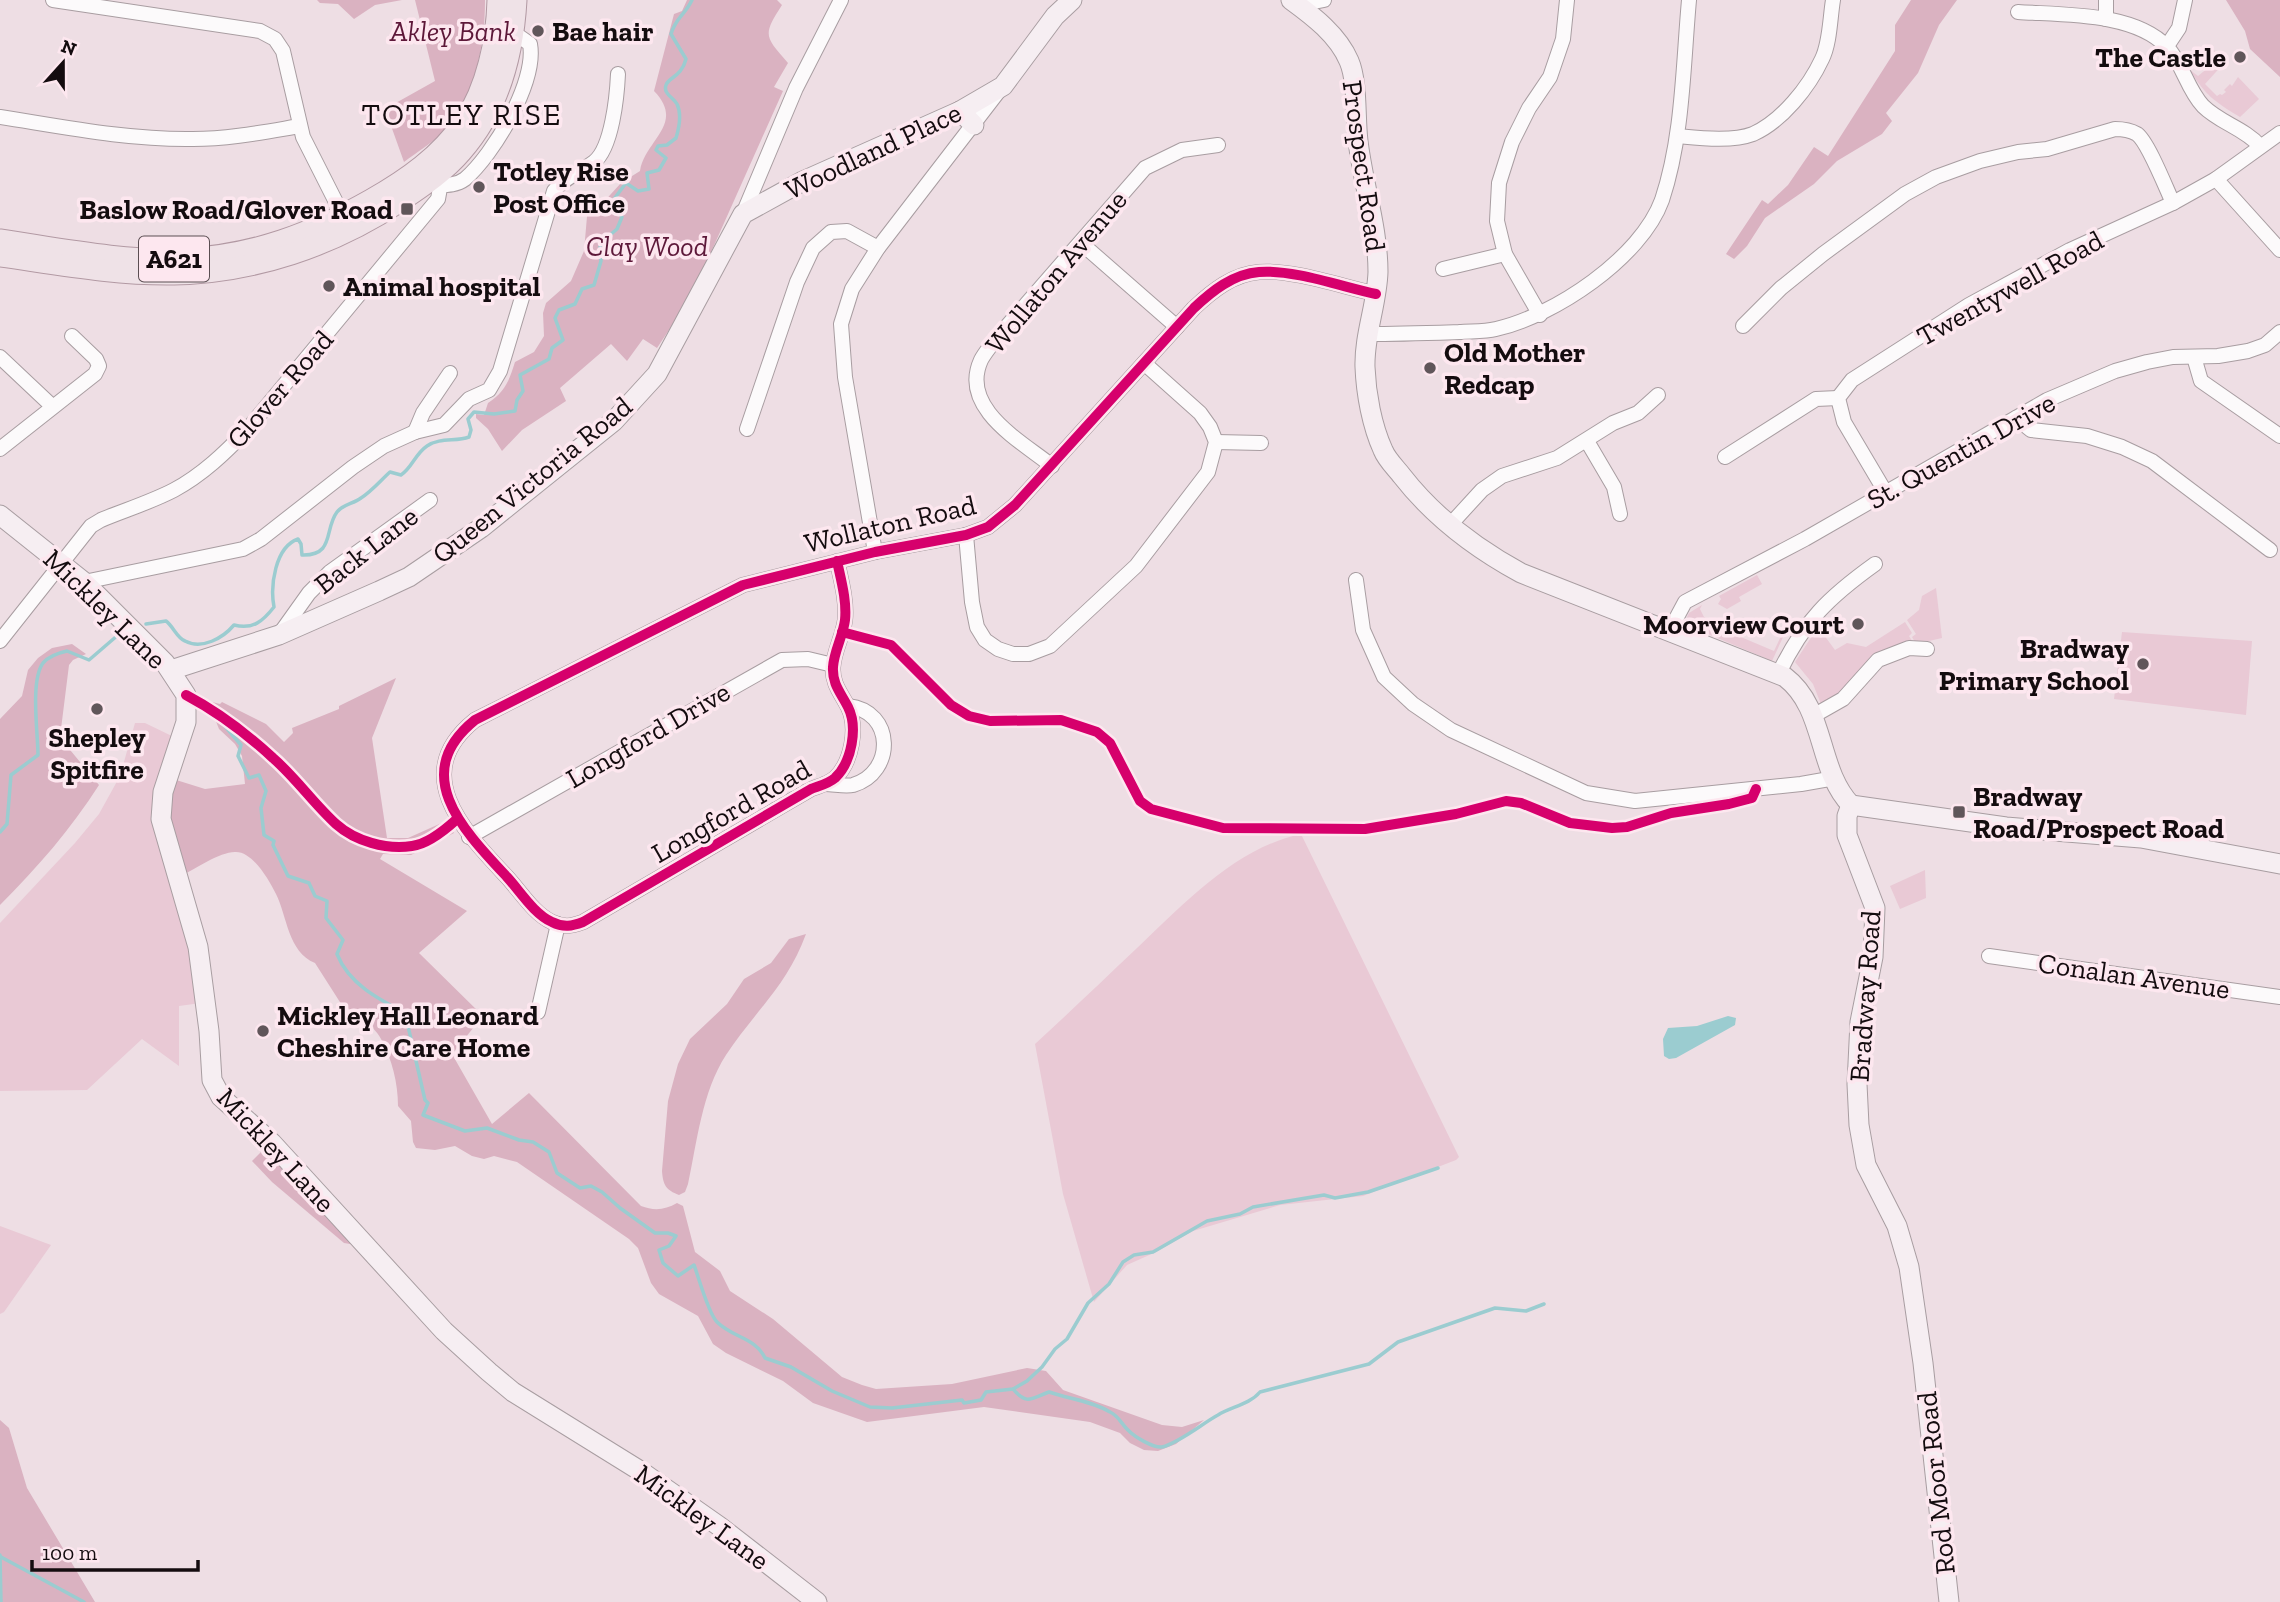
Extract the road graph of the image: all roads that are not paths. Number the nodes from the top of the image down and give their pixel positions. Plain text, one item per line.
1 (53, 0) edge
2 (498, 0) edge
3 (516, 0) edge
4 (841, 0) edge
5 (1072, 0) edge
6 (1324, 0) edge
7 (1567, 0) edge
8 (1689, 0) edge
9 (1833, 0) edge
10 (2106, 0) edge
11 (2185, 0) edge
12 (1295, 3) edge
13 (2018, 12) dead end
14 (2106, 19) junction
15 (504, 33) junction
16 (2166, 46) junction
17 (618, 74) dead end
18 (0, 117) edge
19 (967, 118) junction
20 (300, 126) junction
21 (2280, 133) edge
22 (1677, 136) junction
23 (1218, 145) dead end
24 (2260, 146) junction
25 (433, 176) junction
26 (2216, 178) junction
27 (2173, 203) junction
28 (743, 215) junction
29 (343, 216) junction
30 (0, 240) edge
31 (1081, 243) junction
32 (878, 248) junction
33 (2280, 250) edge
34 (1505, 254) junction
35 (0, 256) edge
36 (1443, 269) dead end
37 (1376, 295) junction
38 (1540, 315) junction
39 (1743, 326) dead end
40 (1177, 327) junction
41 (2280, 332) edge
42 (1368, 334) junction
43 (72, 335) dead end
44 (0, 357) edge
45 (2194, 357) junction
46 (1144, 363) junction
47 (450, 373) dead end
48 (1658, 394) dead end
49 (1839, 398) junction
50 (52, 407) junction
51 (2016, 418) junction
52 (747, 429) dead end
53 (415, 432) junction
54 (2280, 436) edge
55 (1587, 441) junction
56 (1216, 442) junction
57 (1261, 443) dead end
58 (0, 449) edge
59 (1726, 457) dead end
60 (1052, 466) junction
61 (1886, 493) junction
62 (430, 499) dead end
63 (0, 514) edge
64 (1620, 514) dead end
65 (1449, 526) junction
66 (966, 535) junction
67 (2270, 550) dead end
68 (875, 552) junction
69 (838, 561) junction
70 (60, 563) junction
71 (1875, 564) dead end
72 (84, 582) junction
73 (1353, 587) dead end
74 (1670, 630) junction
75 (279, 635) junction
76 (0, 641) edge
77 (1927, 649) dead end
78 (833, 665) junction
79 (171, 670) junction
80 (1779, 673) junction
81 (848, 706) junction
82 (1812, 716) junction
83 (1835, 778) junction
84 (825, 784) junction
85 (1851, 805) junction
86 (469, 837) junction
87 (2280, 864) edge
88 (558, 924) junction
89 (1989, 956) dead end
90 (2280, 997) edge
91 (538, 1012) dead end
92 (1923, 1363) joint
93 (817, 1602) edge
94 (1949, 1602) edge

1 - 20 street
2 - 15 main road, A621
3 - 15 main road, A621
4 - 28 street, Queen Victoria Road
5 - 19 street, Woodland Place
6 - 12 street
7 - 34 street
8 - 22 street
9 - 22 street
10 - 14 street
11 - 16 street
12 - 37 street, Prospect Road
13 - 14 street
14 - 16 street
15 - 25 main road, A621
16 - 24 street
17 - 53 street
18 - 20 street
19 - 28 street, Woodland Place
19 - 32 street
20 - 29 street
21 - 24 street, Twentywell Road
22 - 38 street
23 - 31 street, Wollaton Avenue
24 - 26 street, Twentywell Road
25 - 29 main road, A621
25 - 35 main road, A621
25 - 70 street, Glover Road
26 - 27 street, Twentywell Road
26 - 33 street
27 - 39 street
27 - 49 street, Twentywell Road
28 - 75 street, Queen Victoria Road
29 - 30 main road, A621
31 - 40 street
31 - 60 street, Wollaton Avenue
32 - 52 street
32 - 68 street
34 - 36 street
34 - 38 street
37 - 40 street, Wollaton Road
37 - 42 street, Prospect Road
38 - 42 street
40 - 46 street, Wollaton Road
41 - 45 street, St. Quentin Drive
42 - 65 street, Prospect Road
43 - 50 street
44 - 50 street
45 - 51 street, St. Quentin Drive
45 - 54 street
46 - 56 street
46 - 60 street, Wollaton Road
47 - 53 street
48 - 55 street
49 - 59 street
49 - 61 street
50 - 58 street
51 - 61 street, St. Quentin Drive
51 - 67 street
53 - 72 street
55 - 64 street
55 - 65 street
56 - 57 street
56 - 66 street
60 - 66 street, Wollaton Road
61 - 74 street, St. Quentin Drive
62 - 75 street, Back Lane
63 - 70 street, Mickley Lane
65 - 74 street, Prospect Road
66 - 68 street, Wollaton Road
68 - 69 street, Wollaton Road
69 - 78 street
69 - 86 street, Wollaton Road
70 - 72 street, Mickley Lane
70 - 76 street, Glover Road
71 - 80 street
72 - 79 street, Mickley Lane
73 - 83 street
74 - 80 street, Prospect Road
75 - 79 street, Queen Victoria Road
77 - 82 street
78 - 81 street, Longford Road
78 - 86 street, Longford Drive
79 - 93 street, Mickley Lane
80 - 82 street, Prospect Road
81 - 84 street, Longford Road
81 - 84 street, Longford Road
82 - 83 street, Prospect Road
83 - 85 street, Prospect Road
84 - 88 street, Longford Road
85 - 87 street
85 - 92 street, Bradway Road
86 - 88 street
88 - 91 street
89 - 90 street, Conalan Avenue
92 - 94 street, Rod Moor Road

